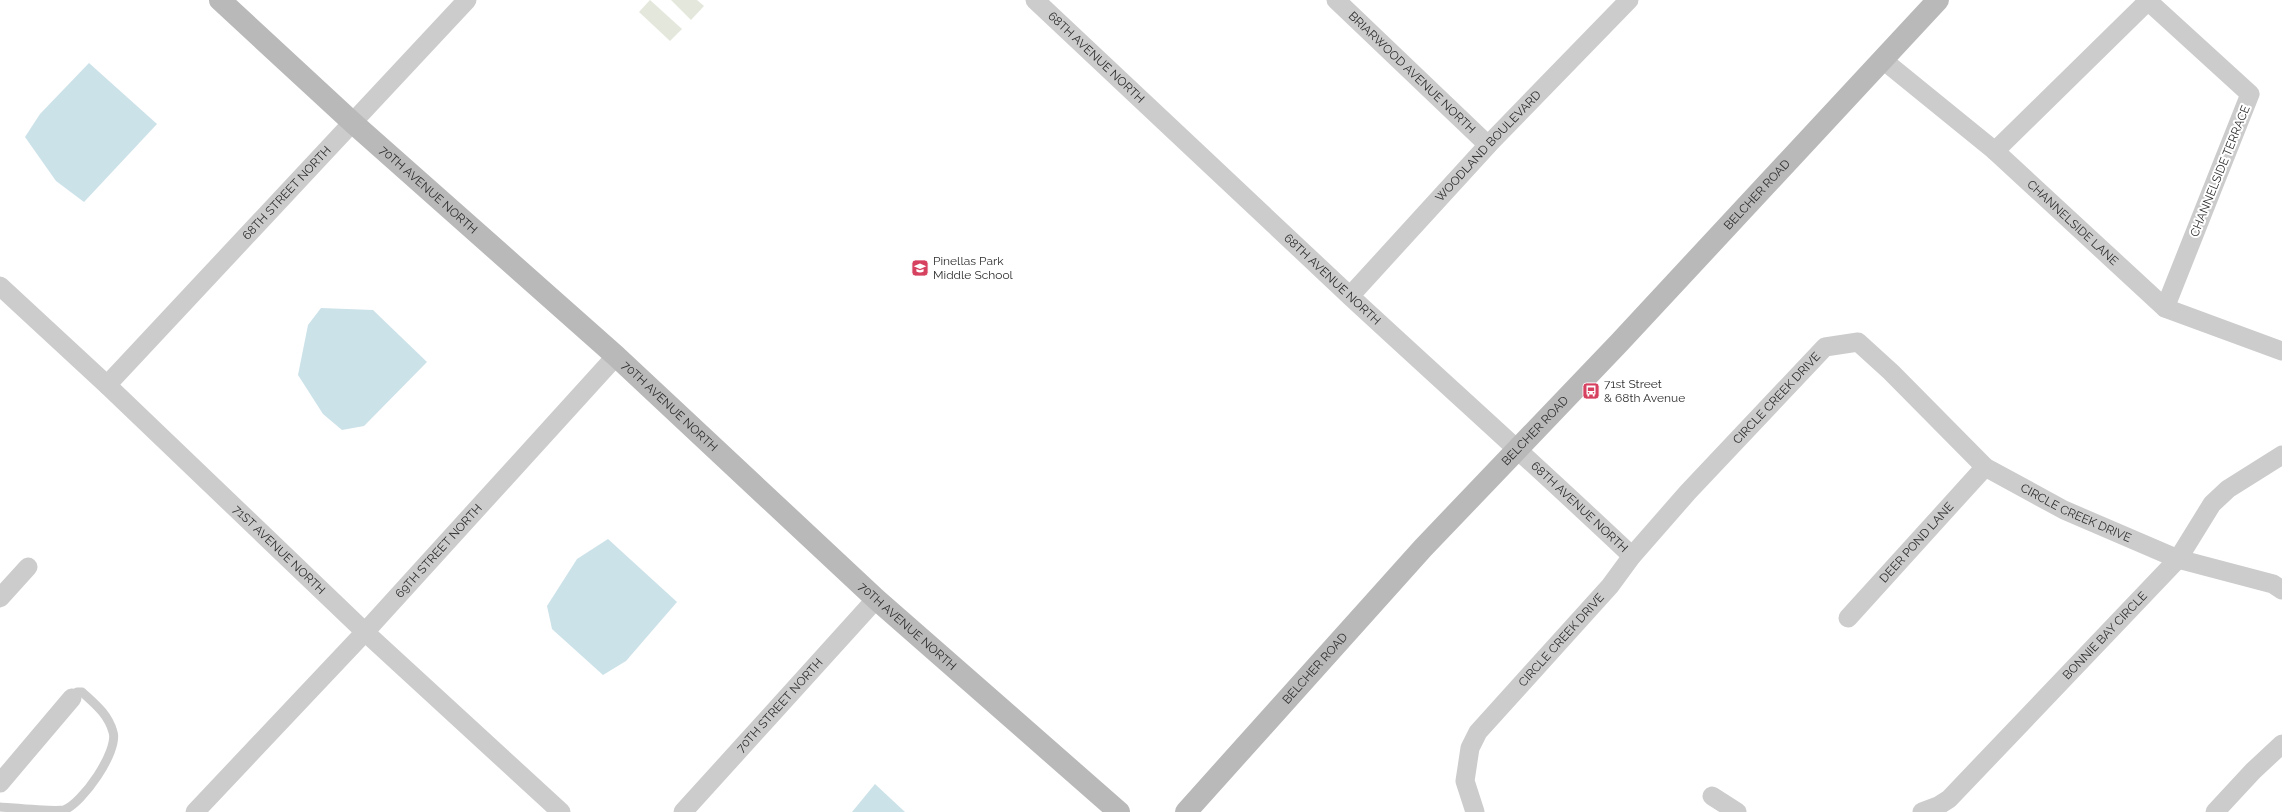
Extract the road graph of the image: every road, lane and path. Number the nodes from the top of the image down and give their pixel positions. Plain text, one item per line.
1 (220, 0) edge
2 (466, 0) edge
3 (1035, 0) edge
4 (1336, 0) edge
5 (1629, 0) edge
6 (1938, 0) edge
7 (1883, 60) junction
8 (352, 122) junction
9 (1488, 145) junction
10 (1995, 151) junction
11 (0, 286) edge
12 (1350, 296) junction
13 (2165, 308) junction
14 (2282, 351) edge
15 (616, 356) junction
16 (107, 385) junction
17 (1516, 450) junction
18 (2282, 455) edge
19 (1985, 467) junction
20 (1632, 556) junction
21 (2178, 558) junction
22 (28, 567) dead end
23 (2282, 590) edge
24 (0, 598) edge
25 (876, 599) junction
26 (1848, 618) dead end
27 (365, 632) junction
28 (72, 698) joint
29 (2282, 744) edge
30 (0, 782) edge
31 (1712, 796) dead end
32 (0, 807) edge
33 (195, 812) edge
34 (561, 812) edge
35 (683, 812) edge
36 (1119, 812) edge
37 (1186, 812) edge
38 (1475, 812) edge
39 (1737, 812) edge
40 (1922, 812) edge
41 (2215, 812) edge

1 - 8 street, 70TH AVENUE NORTH
2 - 8 street, 68TH STREET NORTH
3 - 12 street, 68TH AVENUE NORTH
4 - 9 street, BRIARWOOD AVENUE NORTH
5 - 9 street, WOODLAND BOULEVARD
6 - 7 street, BELCHER ROAD
7 - 10 street, CHANNELSIDE LANE
7 - 17 street, BELCHER ROAD
8 - 15 street, 70TH AVENUE NORTH
8 - 16 street, 68TH STREET NORTH
9 - 12 street, WOODLAND BOULEVARD
10 - 13 street, CHANNELSIDE LANE
10 - 13 street, CHANNELSIDE TERRACE
11 - 16 street, 71ST AVENUE NORTH
12 - 17 street, 68TH AVENUE NORTH
13 - 14 street, CHANNELSIDE LANE
15 - 25 street, 70TH AVENUE NORTH
15 - 27 street, 69TH STREET NORTH
16 - 27 street, 71ST AVENUE NORTH
17 - 20 street, 68TH AVENUE NORTH
17 - 37 street, BELCHER ROAD
18 - 21 street, BONNIE BAY CIRCLE
19 - 20 street, CIRCLE CREEK DRIVE
19 - 21 street, CIRCLE CREEK DRIVE
19 - 26 street, DEER POND LANE
20 - 38 street, CIRCLE CREEK DRIVE
21 - 23 street, CIRCLE CREEK DRIVE
21 - 40 street, BONNIE BAY CIRCLE
22 - 24 street
25 - 35 street, 70TH STREET NORTH
25 - 36 street, 70TH AVENUE NORTH
27 - 33 street, 69TH STREET NORTH
27 - 34 street, 71ST AVENUE NORTH
28 - 30 street
28 - 32 lane
29 - 41 street
31 - 39 street

